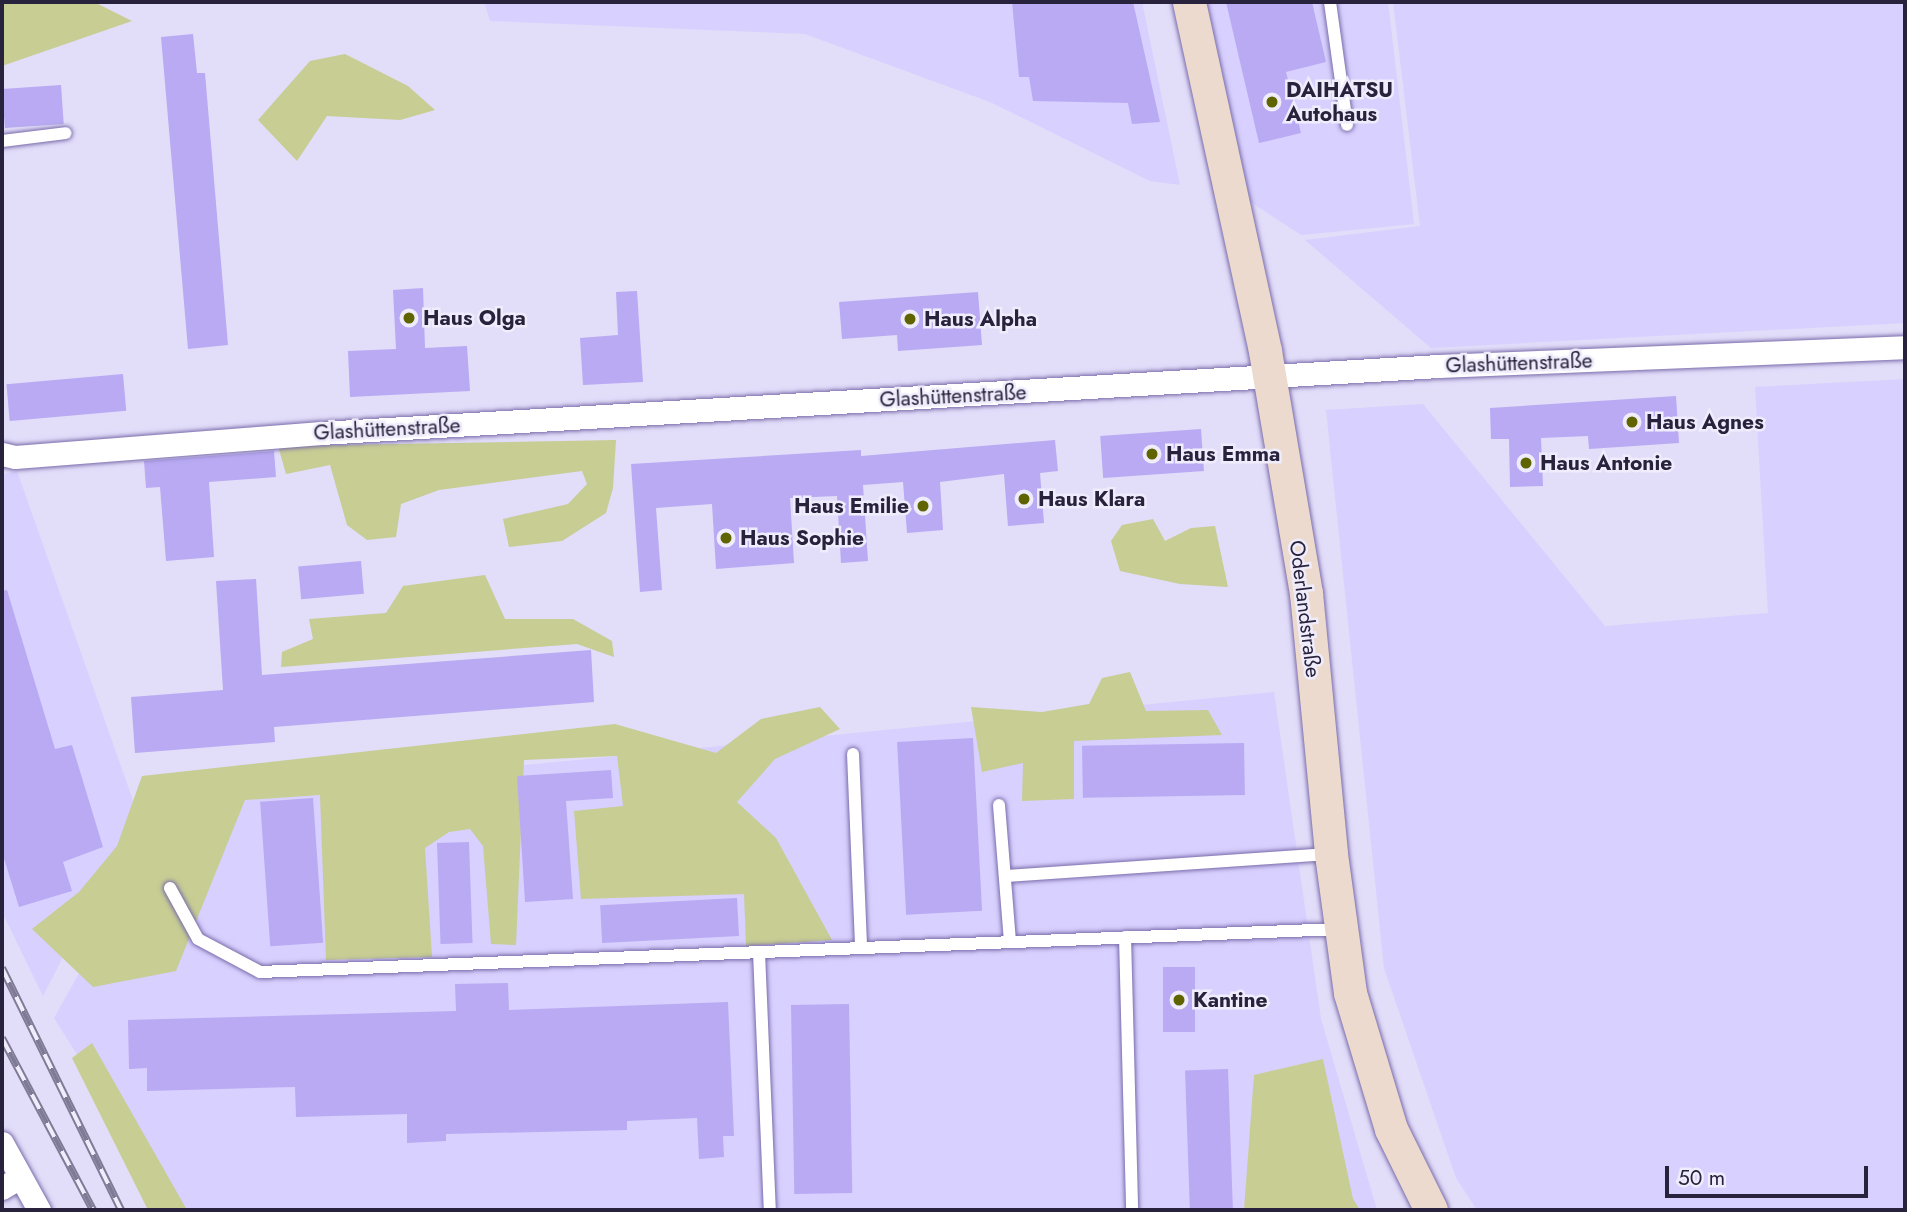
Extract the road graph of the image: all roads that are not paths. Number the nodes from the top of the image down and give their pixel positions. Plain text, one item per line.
1 (1189, 2) edge
2 (1330, 2) edge
3 (1347, 125) dead end
4 (66, 133) dead end
5 (2, 141) edge
6 (1905, 347) edge
7 (1270, 378) junction
8 (2, 454) edge
9 (853, 754) dead end
10 (999, 805) dead end
11 (1331, 854) junction
12 (1005, 876) junction
13 (170, 888) dead end
14 (1341, 929) junction
15 (1125, 937) junction
16 (1010, 942) junction
17 (861, 948) junction
18 (759, 952) junction
19 (2, 1144) edge
20 (11, 1182) edge
21 (38, 1210) edge
22 (770, 1210) edge
23 (1132, 1210) edge
24 (1431, 1210) edge

1 - 7 street, Oderlandstraße
2 - 3 lane
4 - 5 lane
6 - 7 street, Glashüttenstraße
7 - 8 street, Glashüttenstraße
7 - 11 street, Oderlandstraße
9 - 17 lane
10 - 12 lane
11 - 12 lane
11 - 14 street, Oderlandstraße
12 - 16 lane
13 - 18 lane
14 - 15 lane
14 - 24 street, Oderlandstraße
15 - 16 lane
15 - 23 lane
16 - 17 lane
17 - 18 lane
18 - 22 lane
19 - 20 street
20 - 21 street

